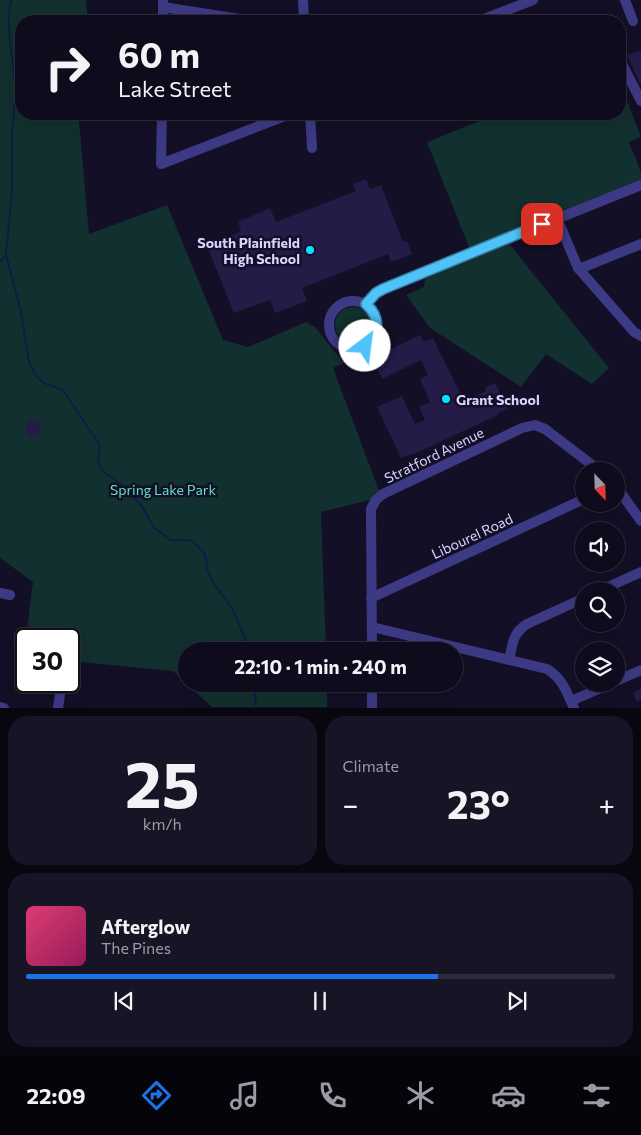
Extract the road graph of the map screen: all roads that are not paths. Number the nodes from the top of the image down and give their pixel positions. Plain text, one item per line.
1 (303, 0) edge
2 (533, 0) edge
3 (625, 0) edge
4 (163, 3) edge
5 (222, 15) edge
6 (304, 15) edge
7 (494, 15) edge
8 (633, 20) dead end
9 (626, 72) edge
10 (641, 101) edge
11 (162, 120) edge
12 (275, 120) edge
13 (310, 120) edge
14 (312, 148) dead end
15 (641, 185) edge
16 (556, 218) junction
17 (641, 244) edge
18 (579, 269) junction
19 (366, 304) junction
20 (641, 336) edge
21 (588, 462) edge
22 (625, 499) edge
23 (575, 504) edge
24 (641, 521) edge
25 (641, 572) edge
26 (619, 582) edge
27 (372, 598) junction
28 (575, 602) edge
29 (372, 627) junction
30 (372, 642) edge
31 (509, 660) junction
32 (641, 670) edge
33 (625, 677) edge
34 (372, 692) edge
35 (595, 692) edge
36 (60, 693) edge
37 (573, 704) edge
38 (0, 707) edge
39 (4, 708) edge
40 (58, 708) edge
41 (372, 708) edge

1 - 6 street
2 - 7 street
3 - 8 street
4 - 5 street
9 - 10 street
11 - 12 street
13 - 14 street
15 - 16 street
16 - 18 street
16 - 19 street
17 - 18 street
18 - 20 street
19 - 19 street
21 - 27 street, Stratford Avenue
22 - 24 street
23 - 27 street, Libourel Road
25 - 26 street
27 - 29 street, Stratford Avenue
28 - 31 street
29 - 30 street, Stratford Avenue
29 - 31 street
31 - 37 street
32 - 33 street
34 - 41 street
35 - 37 street
36 - 40 street
38 - 39 street

